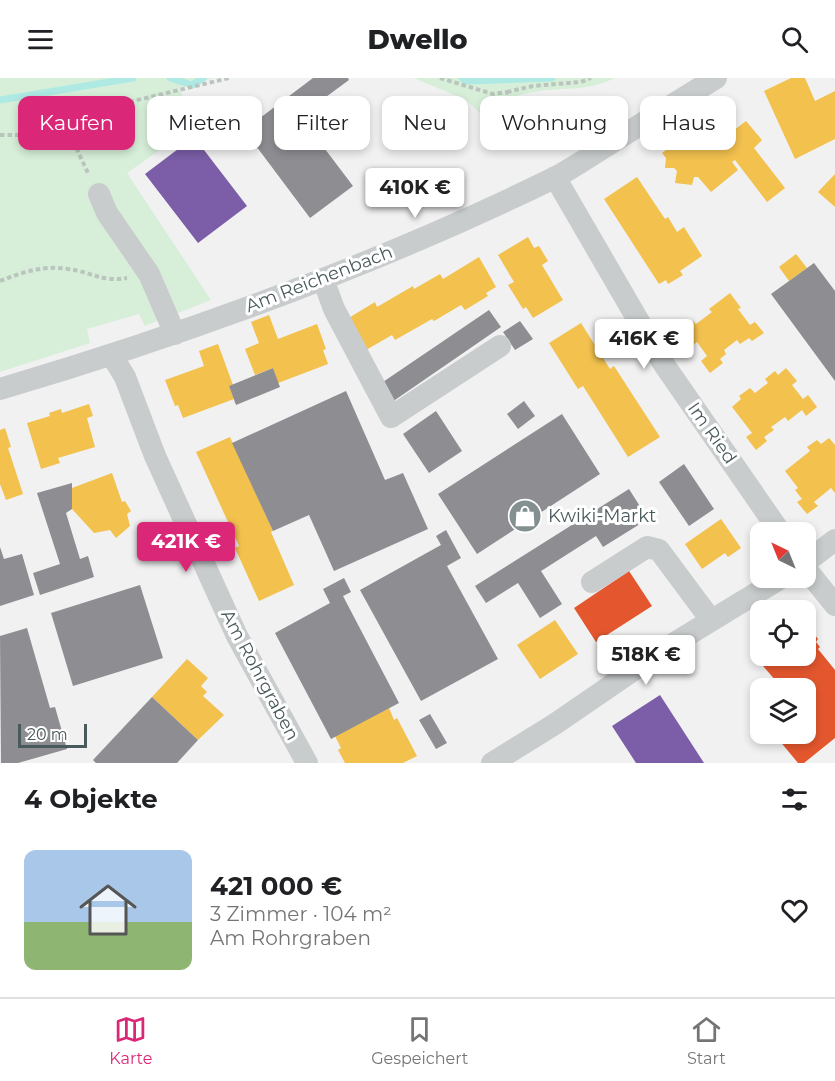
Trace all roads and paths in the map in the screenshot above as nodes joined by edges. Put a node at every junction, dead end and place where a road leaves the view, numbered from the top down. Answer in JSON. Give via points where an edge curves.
{"nodes":[{"id":1,"x":229,"y":78,"type":"edge"},
{"id":2,"x":440,"y":78,"type":"edge"},
{"id":3,"x":591,"y":78,"type":"edge"},
{"id":4,"x":716,"y":78,"type":"edge"},
{"id":5,"x":507,"y":92,"type":"junction"},
{"id":6,"x":509,"y":96,"type":"edge"},
{"id":7,"x":135,"y":101,"type":"edge"},
{"id":8,"x":0,"y":135,"type":"edge"},
{"id":9,"x":18,"y":135,"type":"edge"},
{"id":10,"x":77,"y":150,"type":"edge"},
{"id":11,"x":555,"y":177,"type":"junction"},
{"id":12,"x":99,"y":194,"type":"joint"},
{"id":13,"x":149,"y":274,"type":"junction"},
{"id":14,"x":323,"y":279,"type":"junction"},
{"id":15,"x":0,"y":281,"type":"edge"},
{"id":16,"x":175,"y":334,"type":"junction"},
{"id":17,"x":500,"y":346,"type":"dead end"},
{"id":18,"x":112,"y":356,"type":"junction"},
{"id":19,"x":0,"y":389,"type":"edge"},
{"id":20,"x":773,"y":522,"type":"edge"},
{"id":21,"x":835,"y":540,"type":"edge"},
{"id":22,"x":816,"y":554,"type":"edge"},
{"id":23,"x":816,"y":581,"type":"edge"},
{"id":24,"x":592,"y":582,"type":"dead end"},
{"id":25,"x":764,"y":588,"type":"edge"},
{"id":26,"x":835,"y":605,"type":"edge"},
{"id":27,"x":711,"y":620,"type":"junction"},
{"id":28,"x":308,"y":763,"type":"edge"},
{"id":29,"x":492,"y":763,"type":"edge"}],
"edges":[{"from":1,"to":7,"type":"path"},
{"from":2,"to":5,"type":"path","via":[[494,94]]},
{"from":3,"to":5,"type":"path"},
{"from":4,"to":11,"type":"street","name":"Am Reichenbach"},
{"from":5,"to":6,"type":"path"},
{"from":8,"to":9,"type":"path"},
{"from":10,"to":12,"type":"path"},
{"from":11,"to":14,"type":"street","name":"Am Reichenbach"},
{"from":11,"to":20,"type":"street","name":"Im Ried","via":[[663,363]]},
{"from":12,"to":13,"type":"street","via":[[107,213]]},
{"from":13,"to":15,"type":"path","via":[[102,279],[70,269],[42,267]]},
{"from":13,"to":16,"type":"street"},
{"from":14,"to":16,"type":"street","name":"Am Reichenbach"},
{"from":14,"to":17,"type":"street","via":[[334,309],[391,417]]},
{"from":16,"to":18,"type":"street","name":"Am Reichenbach"},
{"from":18,"to":19,"type":"street","name":"Am Reichenbach"},
{"from":18,"to":28,"type":"street","name":"Am Rohrgraben","via":[[125,377],[155,456],[237,636]]},
{"from":21,"to":22,"type":"street"},
{"from":23,"to":26,"type":"street"},
{"from":24,"to":27,"type":"street","via":[[647,547],[659,550]]},
{"from":25,"to":27,"type":"street"},
{"from":27,"to":29,"type":"street"}]}
